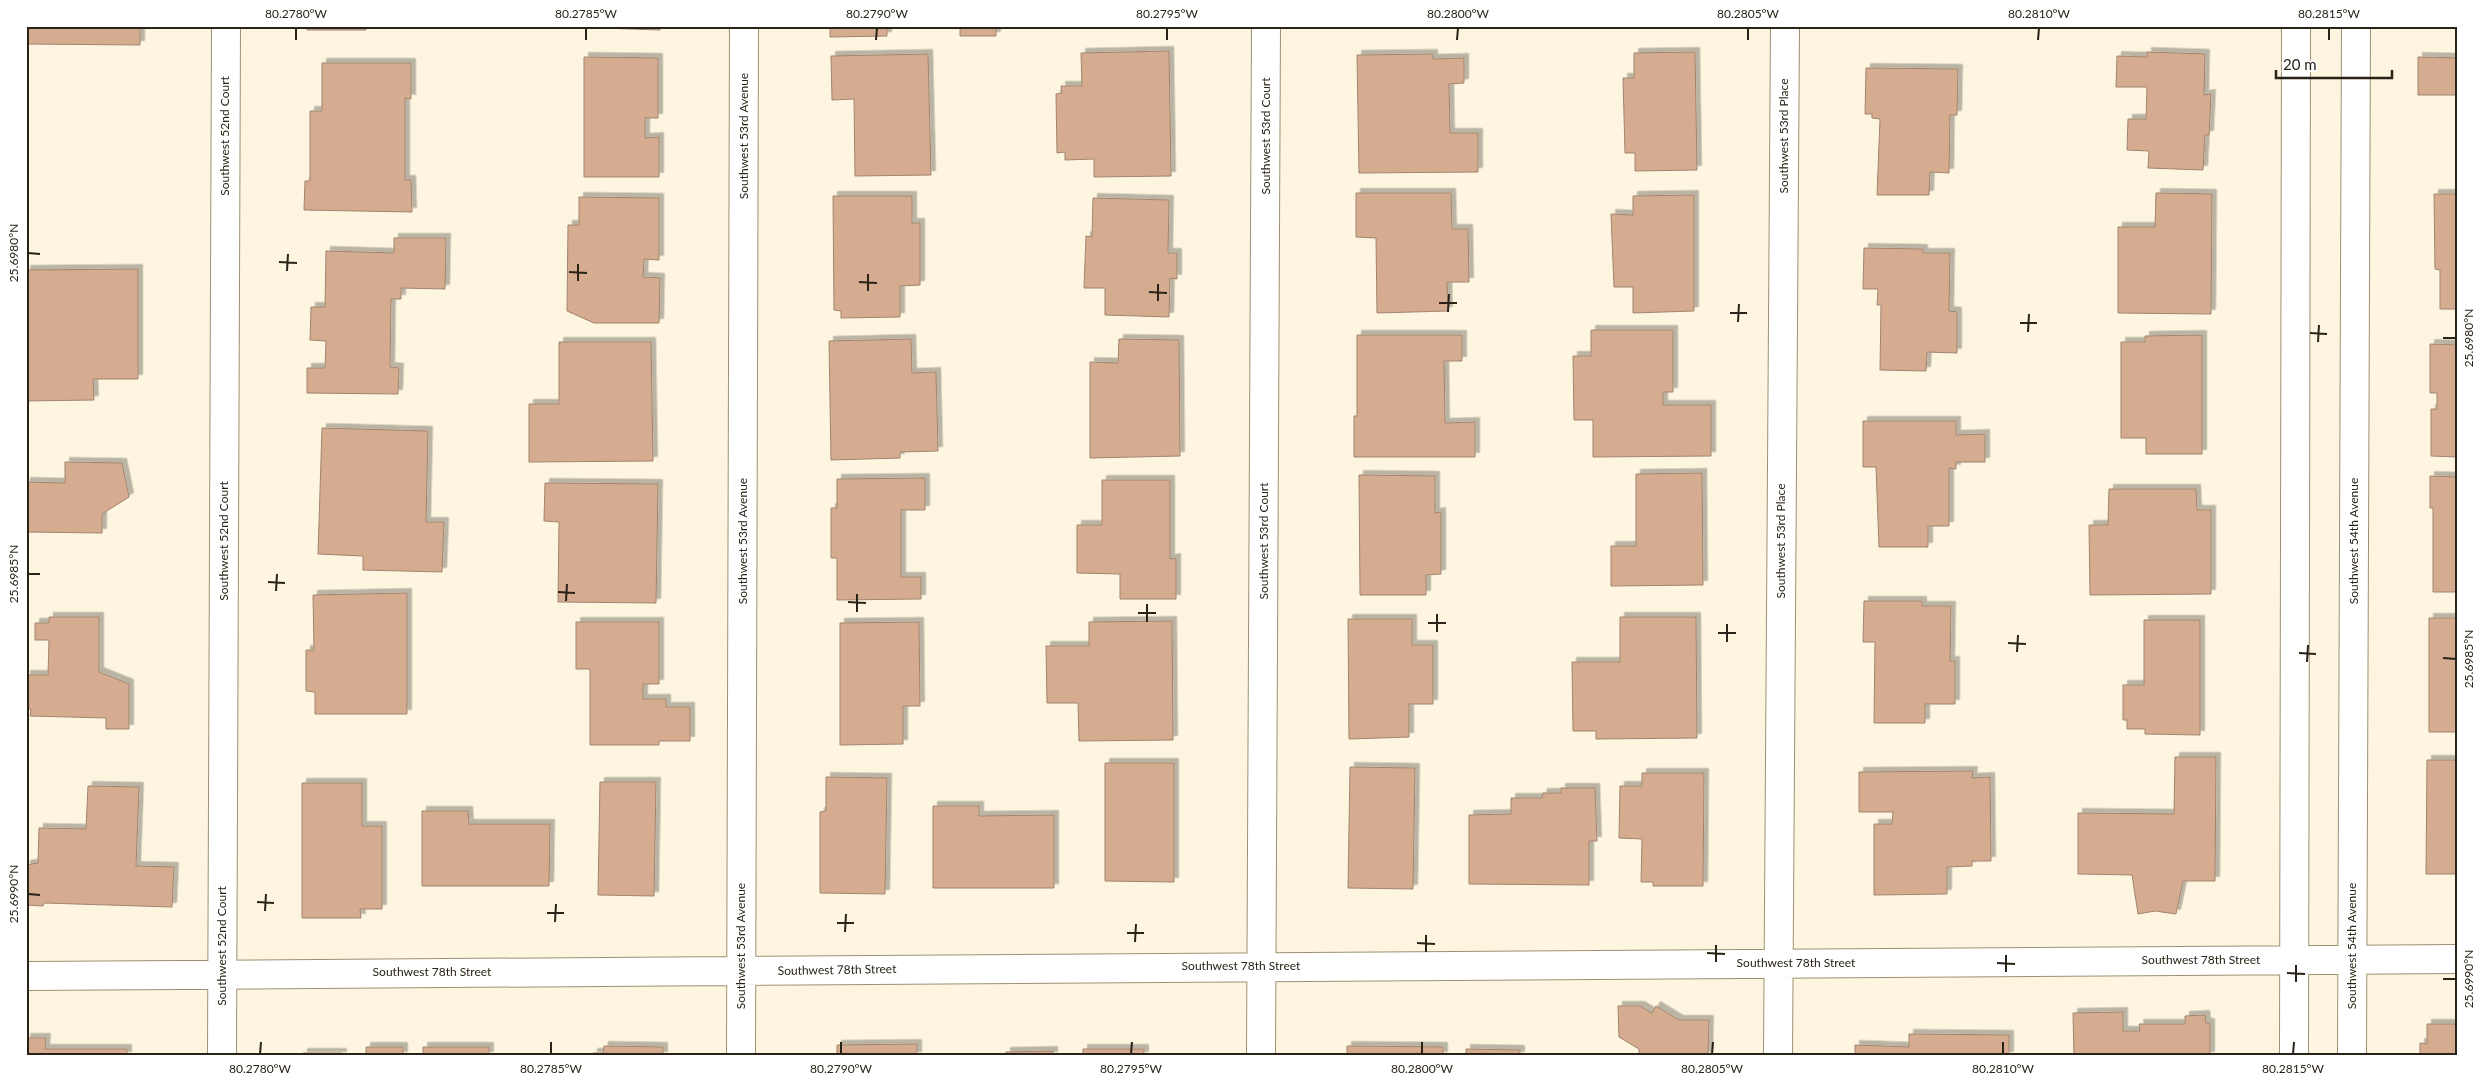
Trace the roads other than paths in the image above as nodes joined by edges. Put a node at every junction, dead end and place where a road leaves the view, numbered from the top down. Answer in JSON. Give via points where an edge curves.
{"nodes":[{"id":1,"x":226,"y":26,"type":"edge"},
{"id":2,"x":744,"y":26,"type":"edge"},
{"id":3,"x":1266,"y":26,"type":"edge"},
{"id":4,"x":1785,"y":26,"type":"edge"},
{"id":5,"x":2296,"y":26,"type":"edge"},
{"id":6,"x":2356,"y":26,"type":"edge"},
{"id":7,"x":2352,"y":959,"type":"junction"},
{"id":8,"x":2457,"y":959,"type":"edge"},
{"id":9,"x":2294,"y":960,"type":"junction"},
{"id":10,"x":1778,"y":963,"type":"junction"},
{"id":11,"x":1261,"y":966,"type":"junction"},
{"id":12,"x":741,"y":971,"type":"junction"},
{"id":13,"x":222,"y":973,"type":"junction"},
{"id":14,"x":26,"y":976,"type":"edge"},
{"id":15,"x":222,"y":1056,"type":"edge"},
{"id":16,"x":741,"y":1056,"type":"edge"},
{"id":17,"x":1261,"y":1056,"type":"edge"},
{"id":18,"x":1778,"y":1056,"type":"edge"},
{"id":19,"x":2294,"y":1056,"type":"edge"},
{"id":20,"x":2352,"y":1056,"type":"edge"}],
"edges":[{"from":1,"to":13,"type":"street","name":"Southwest 52nd Court"},
{"from":2,"to":12,"type":"street","name":"Southwest 53rd Avenue"},
{"from":3,"to":11,"type":"street","name":"Southwest 53rd Court"},
{"from":4,"to":10,"type":"street","name":"Southwest 53rd Place"},
{"from":5,"to":9,"type":"street"},
{"from":6,"to":7,"type":"street","name":"Southwest 54th Avenue"},
{"from":7,"to":8,"type":"street","name":"Southwest 78th Street"},
{"from":7,"to":9,"type":"street","name":"Southwest 78th Street"},
{"from":7,"to":20,"type":"street","name":"Southwest 54th Avenue"},
{"from":9,"to":10,"type":"street","name":"Southwest 78th Street"},
{"from":9,"to":19,"type":"street"},
{"from":10,"to":11,"type":"street","name":"Southwest 78th Street"},
{"from":10,"to":18,"type":"street","name":"Southwest 53rd Place"},
{"from":11,"to":12,"type":"street","name":"Southwest 78th Street"},
{"from":11,"to":17,"type":"street","name":"Southwest 53rd Court"},
{"from":12,"to":13,"type":"street","name":"Southwest 78th Street"},
{"from":12,"to":16,"type":"street","name":"Southwest 53rd Avenue"},
{"from":13,"to":14,"type":"street","name":"Southwest 78th Street"},
{"from":13,"to":15,"type":"street","name":"Southwest 52nd Court"}]}
